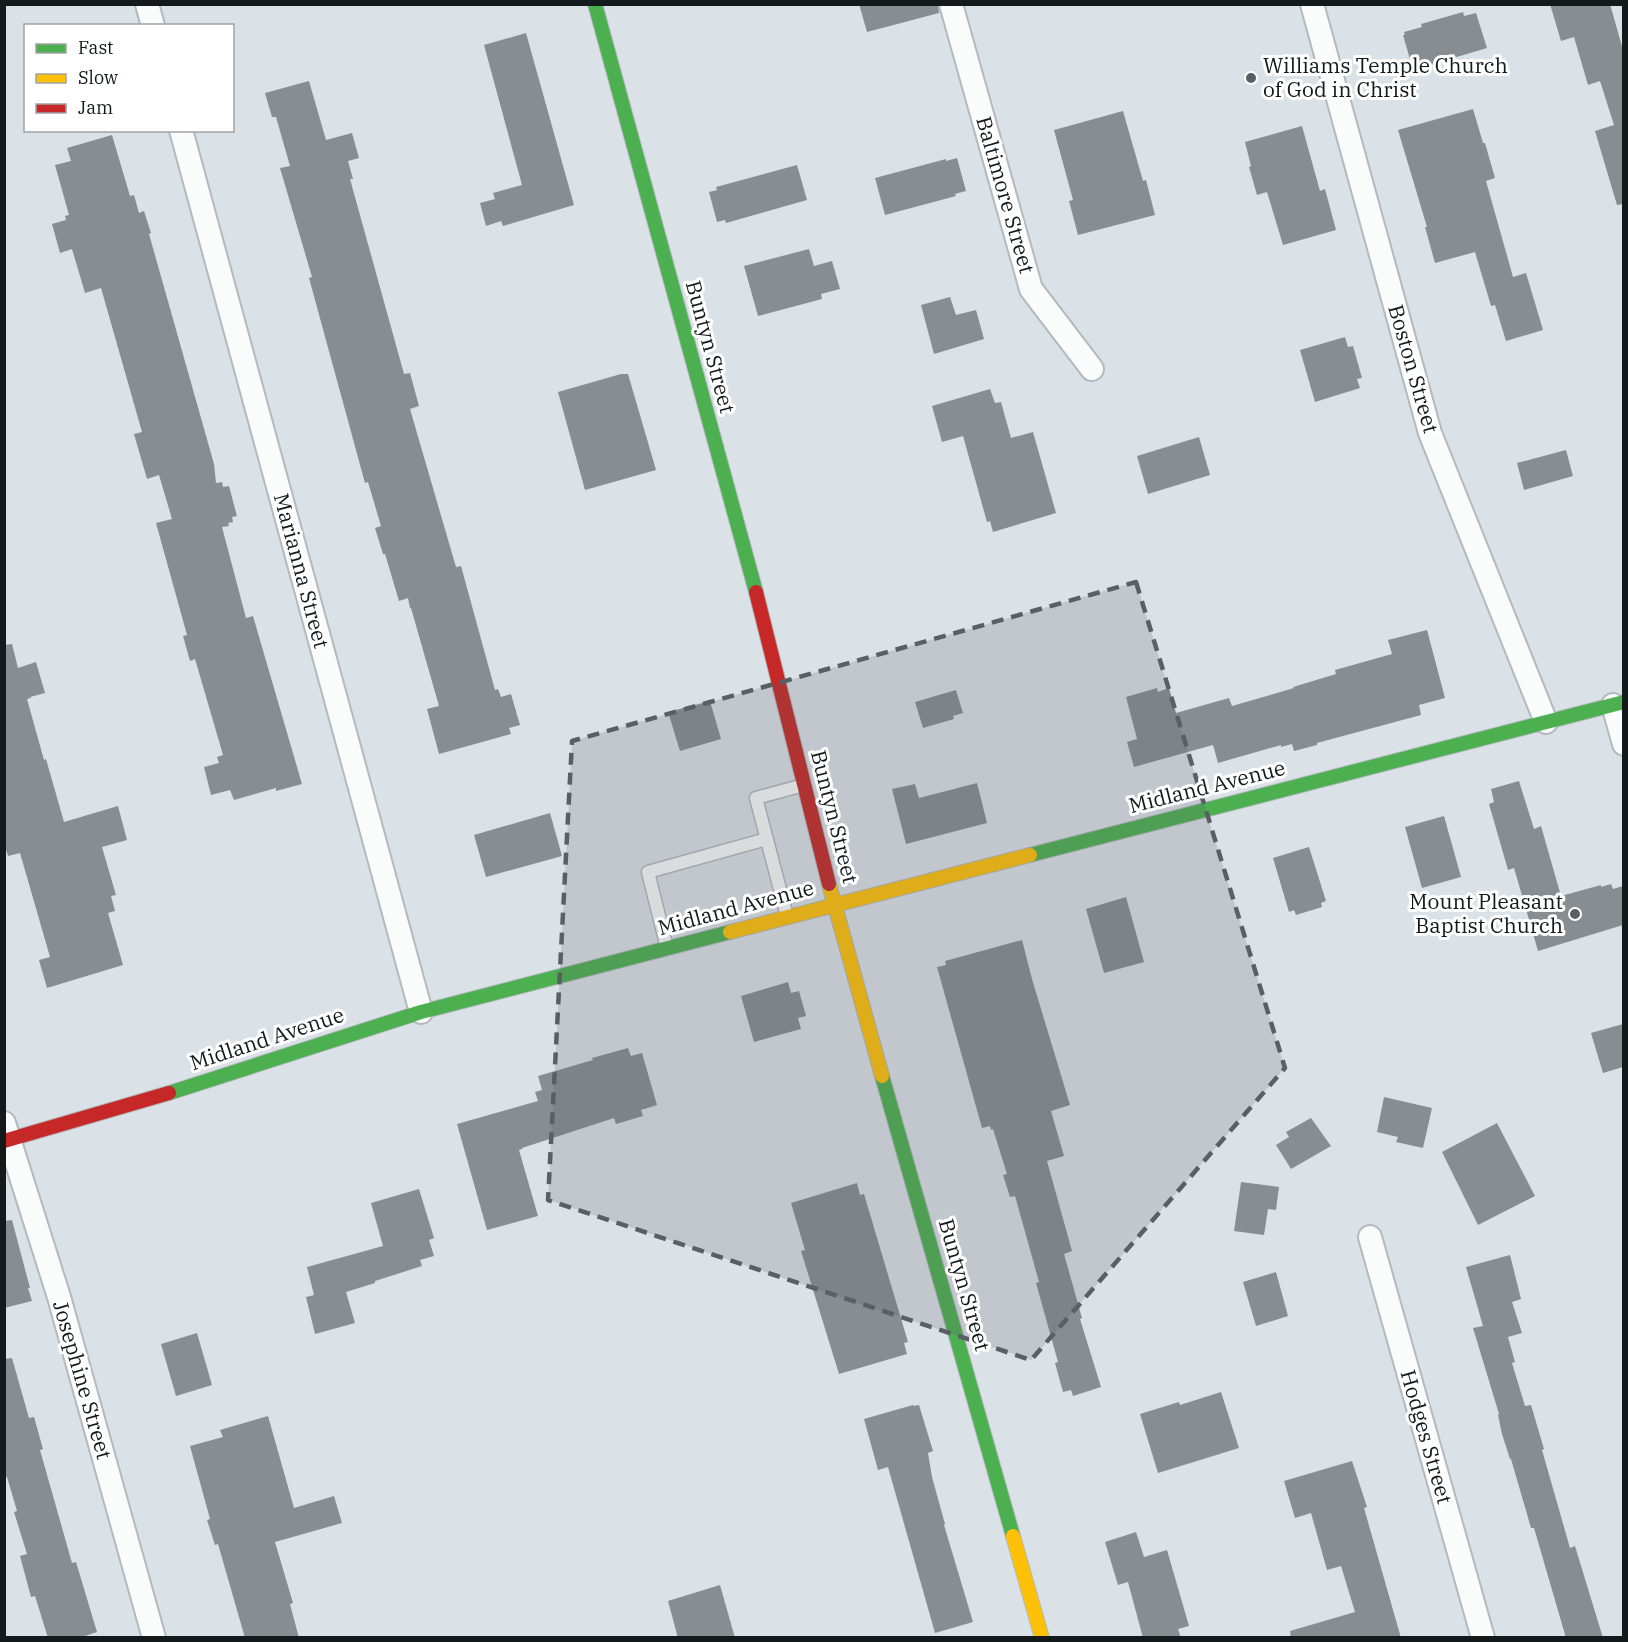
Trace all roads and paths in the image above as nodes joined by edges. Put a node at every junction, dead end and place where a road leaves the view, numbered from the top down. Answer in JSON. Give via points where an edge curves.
{"nodes":[{"id":1,"x":147,"y":4,"type":"edge"},
{"id":2,"x":595,"y":4,"type":"edge"},
{"id":3,"x":951,"y":4,"type":"edge"},
{"id":4,"x":1312,"y":4,"type":"edge"},
{"id":5,"x":152,"y":24,"type":"edge"},
{"id":6,"x":182,"y":132,"type":"edge"},
{"id":7,"x":1092,"y":369,"type":"dead end"},
{"id":8,"x":1618,"y":704,"type":"edge"},
{"id":9,"x":1546,"y":722,"type":"junction"},
{"id":10,"x":1623,"y":744,"type":"edge"},
{"id":11,"x":804,"y":785,"type":"junction"},
{"id":12,"x":767,"y":839,"type":"junction"},
{"id":13,"x":834,"y":905,"type":"junction"},
{"id":14,"x":788,"y":917,"type":"junction"},
{"id":15,"x":667,"y":948,"type":"junction"},
{"id":16,"x":422,"y":1012,"type":"junction"},
{"id":17,"x":6,"y":1135,"type":"edge"},
{"id":18,"x":1370,"y":1236,"type":"dead end"},
{"id":19,"x":154,"y":1638,"type":"edge"},
{"id":20,"x":1042,"y":1638,"type":"edge"},
{"id":21,"x":1483,"y":1638,"type":"edge"}],
"edges":[{"from":1,"to":5,"type":"street"},
{"from":2,"to":11,"type":"street","name":"Buntyn Street","via":[[765,626]]},
{"from":3,"to":7,"type":"street","name":"Baltimore Street","via":[[1031,289]]},
{"from":4,"to":9,"type":"street","name":"Boston Street","via":[[1430,433]]},
{"from":6,"to":16,"type":"street","name":"Marianna Street"},
{"from":8,"to":9,"type":"street","name":"Midland Avenue"},
{"from":8,"to":10,"type":"street"},
{"from":9,"to":13,"type":"street","name":"Midland Avenue"},
{"from":11,"to":12,"type":"lane","via":[[756,798]]},
{"from":11,"to":13,"type":"street","name":"Buntyn Street"},
{"from":12,"to":14,"type":"lane"},
{"from":12,"to":15,"type":"lane","via":[[648,872]]},
{"from":13,"to":14,"type":"street","name":"Midland Avenue"},
{"from":13,"to":20,"type":"street","name":"Buntyn Street"},
{"from":14,"to":15,"type":"street","name":"Midland Avenue"},
{"from":15,"to":16,"type":"street","name":"Midland Avenue"},
{"from":16,"to":17,"type":"street","name":"Midland Avenue","via":[[165,1094]]},
{"from":17,"to":19,"type":"street","name":"Josephine Street","via":[[59,1297]]},
{"from":18,"to":21,"type":"street","name":"Hodges Street"}]}
